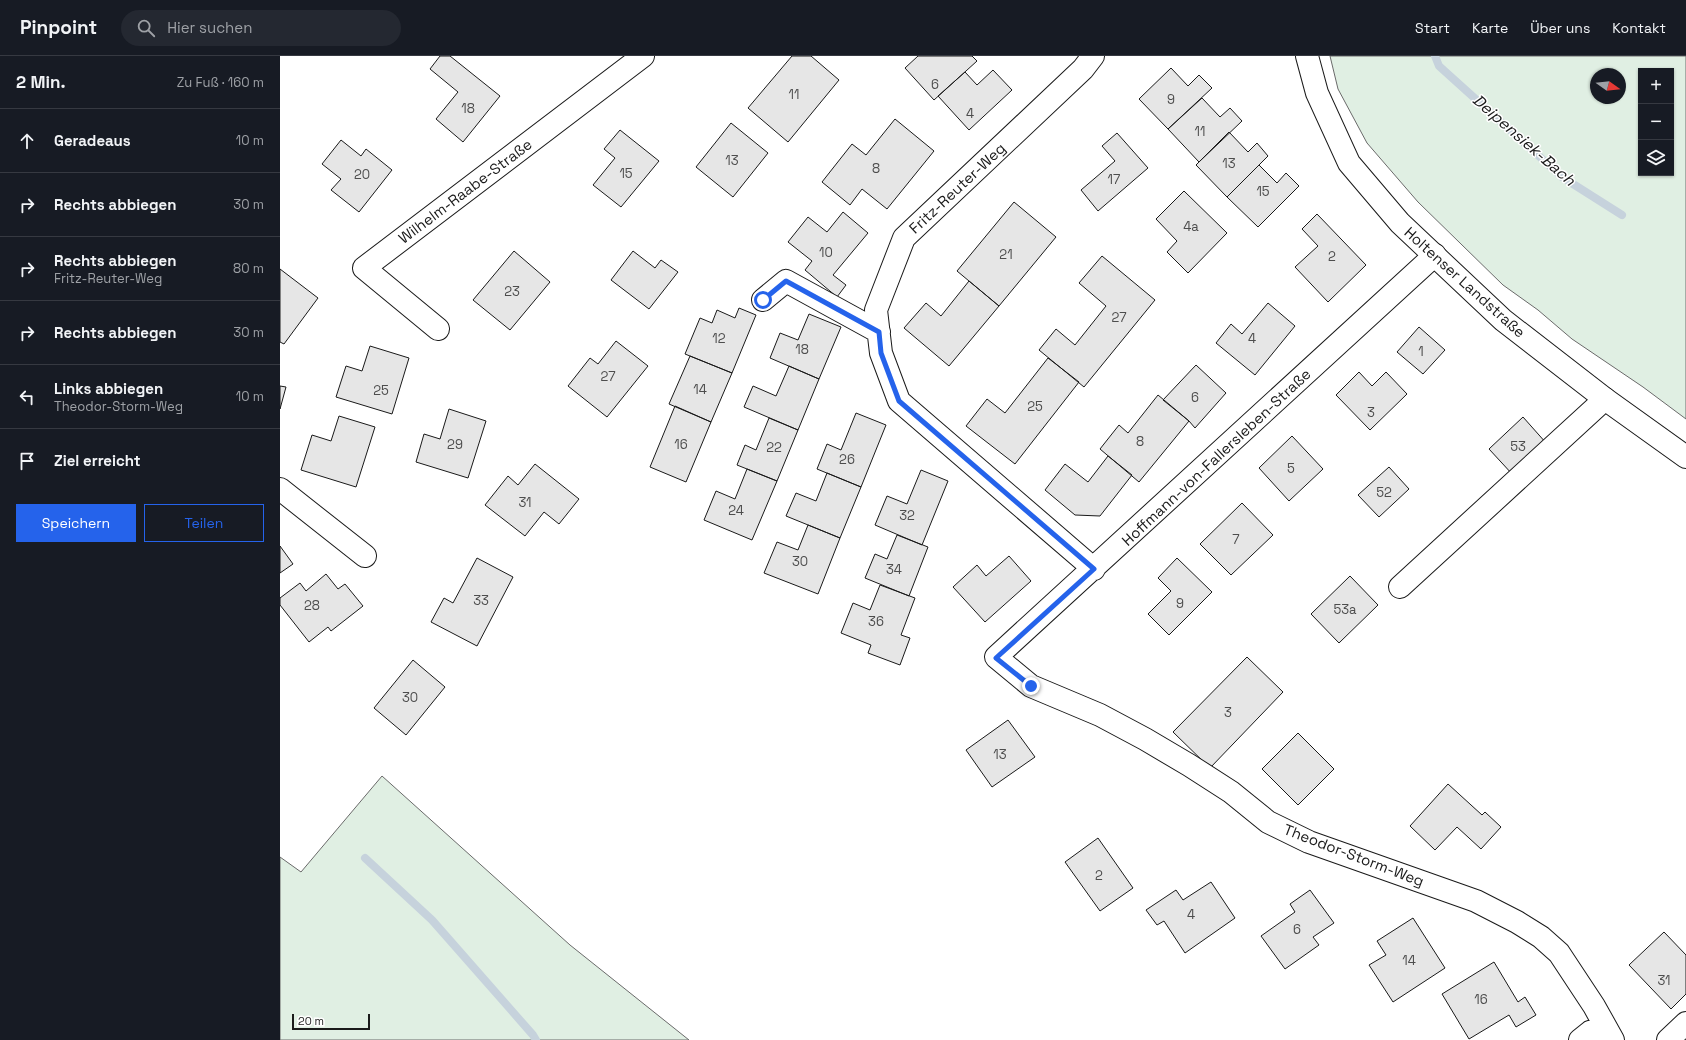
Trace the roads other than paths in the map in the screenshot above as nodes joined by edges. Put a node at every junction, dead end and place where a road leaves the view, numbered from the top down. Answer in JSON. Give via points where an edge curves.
{"nodes":[{"id":1,"x":643,"y":56,"type":"edge"},
{"id":2,"x":1093,"y":56,"type":"edge"},
{"id":3,"x":1307,"y":56,"type":"edge"},
{"id":4,"x":1436,"y":256,"type":"junction"},
{"id":5,"x":763,"y":300,"type":"dead end"},
{"id":6,"x":438,"y":329,"type":"dead end"},
{"id":7,"x":879,"y":332,"type":"junction"},
{"id":8,"x":1605,"y":399,"type":"junction"},
{"id":9,"x":1686,"y":456,"type":"edge"},
{"id":10,"x":280,"y":489,"type":"edge"},
{"id":11,"x":366,"y":556,"type":"dead end"},
{"id":12,"x":1094,"y":569,"type":"junction"},
{"id":13,"x":1400,"y":587,"type":"dead end"},
{"id":14,"x":996,"y":658,"type":"joint"},
{"id":15,"x":1686,"y":1023,"type":"edge"},
{"id":16,"x":1609,"y":1033,"type":"edge"},
{"id":17,"x":1580,"y":1040,"type":"edge"},
{"id":18,"x":1668,"y":1040,"type":"edge"}],
"edges":[{"from":1,"to":6,"type":"street","name":"Wilhelm-Raabe-Straße","via":[[364,268]]},
{"from":2,"to":7,"type":"street","name":"Fritz-Reuter-Weg","via":[[904,238],[876,310]]},
{"from":3,"to":4,"type":"street","name":"Holtenser Landstraße","via":[[1317,93],[1349,163],[1400,223]]},
{"from":4,"to":8,"type":"street","name":"Holtenser Landstraße","via":[[1503,320]]},
{"from":4,"to":12,"type":"street","name":"Hoffmann-von-Fallersleben-Straße"},
{"from":5,"to":7,"type":"street","via":[[786,281]]},
{"from":7,"to":12,"type":"street","name":"Fritz-Reuter-Weg","via":[[881,353],[899,401]]},
{"from":8,"to":9,"type":"street","name":"Holtenser Landstraße"},
{"from":8,"to":13,"type":"street"},
{"from":10,"to":11,"type":"street"},
{"from":12,"to":14,"type":"street","name":"Hoffmann-von-Fallersleben-Straße"},
{"from":14,"to":16,"type":"street","name":"Theodor-Storm-Weg","via":[[1031,686],[1100,715],[1189,765],[1231,792],[1268,822],[1309,842],[1476,901],[1517,922],[1541,937],[1559,953]]},
{"from":15,"to":18,"type":"street"},
{"from":16,"to":17,"type":"street","name":"Theodor-Storm-Weg","via":[[1590,1032]]}]}
